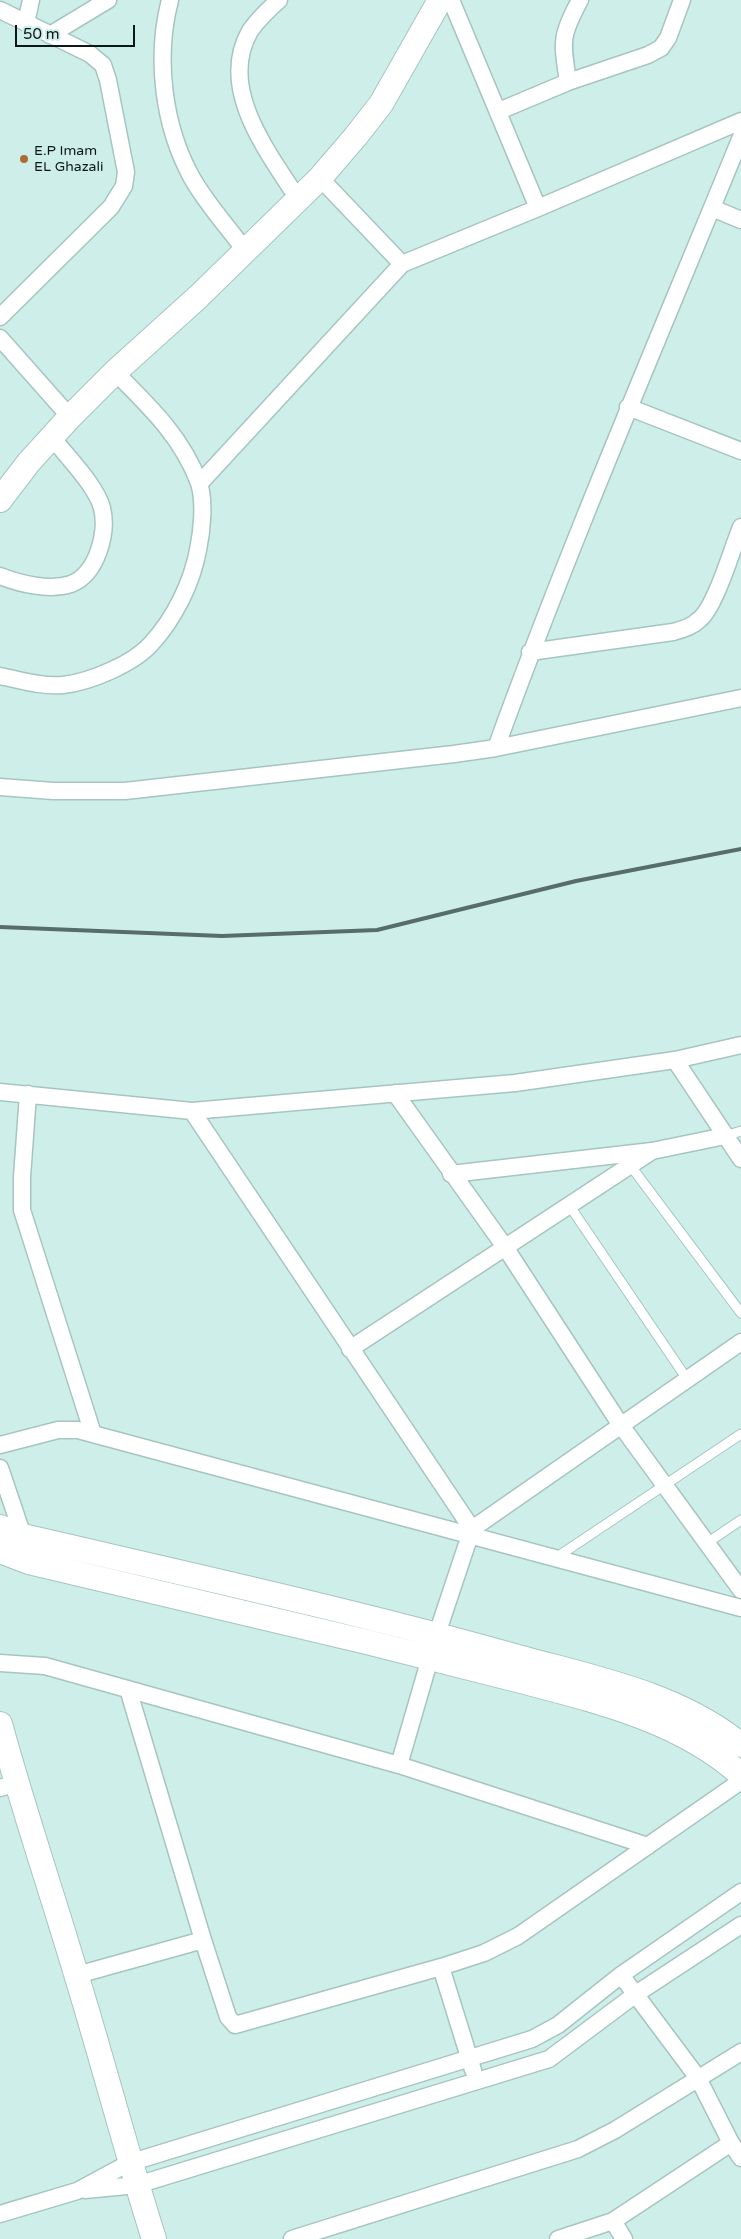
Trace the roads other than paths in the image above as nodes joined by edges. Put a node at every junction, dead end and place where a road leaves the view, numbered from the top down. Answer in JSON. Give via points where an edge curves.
{"nodes":[{"id":1,"x":31,"y":0,"type":"edge"},
{"id":2,"x":108,"y":0,"type":"edge"},
{"id":3,"x":170,"y":0,"type":"edge"},
{"id":4,"x":279,"y":0,"type":"edge"},
{"id":5,"x":440,"y":0,"type":"edge"},
{"id":6,"x":451,"y":0,"type":"edge"},
{"id":7,"x":580,"y":0,"type":"edge"},
{"id":8,"x":682,"y":0,"type":"edge"},
{"id":9,"x":0,"y":10,"type":"edge"},
{"id":10,"x":26,"y":22,"type":"junction"},
{"id":11,"x":50,"y":35,"type":"junction"},
{"id":12,"x":568,"y":82,"type":"junction"},
{"id":13,"x":499,"y":111,"type":"junction"},
{"id":14,"x":741,"y":121,"type":"edge"},
{"id":15,"x":741,"y":137,"type":"edge"},
{"id":16,"x":320,"y":178,"type":"junction"},
{"id":17,"x":298,"y":199,"type":"junction"},
{"id":18,"x":538,"y":208,"type":"junction"},
{"id":19,"x":712,"y":208,"type":"junction"},
{"id":20,"x":741,"y":220,"type":"edge"},
{"id":21,"x":244,"y":250,"type":"junction"},
{"id":22,"x":402,"y":264,"type":"junction"},
{"id":23,"x":0,"y":317,"type":"edge"},
{"id":24,"x":0,"y":338,"type":"edge"},
{"id":25,"x":115,"y":372,"type":"junction"},
{"id":26,"x":628,"y":407,"type":"junction"},
{"id":27,"x":70,"y":417,"type":"junction"},
{"id":28,"x":52,"y":437,"type":"junction"},
{"id":29,"x":741,"y":451,"type":"edge"},
{"id":30,"x":199,"y":484,"type":"junction"},
{"id":31,"x":0,"y":500,"type":"edge"},
{"id":32,"x":741,"y":527,"type":"edge"},
{"id":33,"x":0,"y":576,"type":"edge"},
{"id":34,"x":530,"y":652,"type":"junction"},
{"id":35,"x":0,"y":676,"type":"edge"},
{"id":36,"x":741,"y":698,"type":"edge"},
{"id":37,"x":496,"y":748,"type":"junction"},
{"id":38,"x":0,"y":787,"type":"edge"},
{"id":39,"x":741,"y":1044,"type":"edge"},
{"id":40,"x":675,"y":1060,"type":"junction"},
{"id":41,"x":0,"y":1092,"type":"edge"},
{"id":42,"x":395,"y":1093,"type":"junction"},
{"id":43,"x":28,"y":1094,"type":"junction"},
{"id":44,"x":192,"y":1111,"type":"junction"},
{"id":45,"x":741,"y":1131,"type":"edge"},
{"id":46,"x":725,"y":1136,"type":"junction"},
{"id":47,"x":652,"y":1151,"type":"junction"},
{"id":48,"x":741,"y":1159,"type":"edge"},
{"id":49,"x":630,"y":1165,"type":"junction"},
{"id":50,"x":451,"y":1174,"type":"junction"},
{"id":51,"x":569,"y":1205,"type":"junction"},
{"id":52,"x":505,"y":1247,"type":"junction"},
{"id":53,"x":741,"y":1313,"type":"edge"},
{"id":54,"x":741,"y":1342,"type":"edge"},
{"id":55,"x":350,"y":1349,"type":"junction"},
{"id":56,"x":687,"y":1379,"type":"junction"},
{"id":57,"x":620,"y":1424,"type":"junction"},
{"id":58,"x":93,"y":1434,"type":"junction"},
{"id":59,"x":741,"y":1434,"type":"edge"},
{"id":60,"x":0,"y":1445,"type":"edge"},
{"id":61,"x":0,"y":1468,"type":"edge"},
{"id":62,"x":664,"y":1484,"type":"junction"},
{"id":63,"x":741,"y":1520,"type":"edge"},
{"id":64,"x":0,"y":1527,"type":"edge"},
{"id":65,"x":470,"y":1533,"type":"junction"},
{"id":66,"x":23,"y":1536,"type":"junction"},
{"id":67,"x":707,"y":1543,"type":"junction"},
{"id":68,"x":0,"y":1551,"type":"edge"},
{"id":69,"x":554,"y":1559,"type":"junction"},
{"id":70,"x":30,"y":1562,"type":"junction"},
{"id":71,"x":741,"y":1590,"type":"edge"},
{"id":72,"x":741,"y":1608,"type":"edge"},
{"id":73,"x":437,"y":1634,"type":"junction"},
{"id":74,"x":430,"y":1657,"type":"junction"},
{"id":75,"x":0,"y":1664,"type":"edge"},
{"id":76,"x":128,"y":1689,"type":"junction"},
{"id":77,"x":0,"y":1724,"type":"edge"},
{"id":78,"x":741,"y":1745,"type":"edge"},
{"id":79,"x":399,"y":1765,"type":"junction"},
{"id":80,"x":741,"y":1775,"type":"edge"},
{"id":81,"x":741,"y":1781,"type":"edge"},
{"id":82,"x":8,"y":1786,"type":"edge"},
{"id":83,"x":648,"y":1846,"type":"junction"},
{"id":84,"x":741,"y":1892,"type":"edge"},
{"id":85,"x":741,"y":1925,"type":"edge"},
{"id":86,"x":203,"y":1940,"type":"junction"},
{"id":87,"x":440,"y":1967,"type":"junction"},
{"id":88,"x":76,"y":1974,"type":"junction"},
{"id":89,"x":621,"y":1975,"type":"junction"},
{"id":90,"x":636,"y":1994,"type":"junction"},
{"id":91,"x":741,"y":2052,"type":"edge"},
{"id":92,"x":470,"y":2060,"type":"junction"},
{"id":93,"x":698,"y":2078,"type":"junction"},
{"id":94,"x":477,"y":2081,"type":"junction"},
{"id":95,"x":731,"y":2143,"type":"junction"},
{"id":96,"x":741,"y":2158,"type":"edge"},
{"id":97,"x":133,"y":2174,"type":"junction"},
{"id":98,"x":77,"y":2191,"type":"junction"},
{"id":99,"x":0,"y":2214,"type":"edge"},
{"id":100,"x":613,"y":2221,"type":"junction"},
{"id":101,"x":154,"y":2239,"type":"edge"},
{"id":102,"x":292,"y":2239,"type":"edge"},
{"id":103,"x":558,"y":2239,"type":"edge"},
{"id":104,"x":624,"y":2239,"type":"edge"}],
"edges":[{"from":1,"to":10,"type":"street"},
{"from":2,"to":11,"type":"street"},
{"from":3,"to":21,"type":"street","via":[[163,61],[167,109],[192,178]]},
{"from":4,"to":17,"type":"street","via":[[264,13],[243,47],[241,86],[254,127]]},
{"from":5,"to":16,"type":"street","via":[[381,104]]},
{"from":6,"to":13,"type":"street"},
{"from":7,"to":12,"type":"street","via":[[564,32]]},
{"from":8,"to":12,"type":"street","via":[[668,38],[660,48]]},
{"from":9,"to":10,"type":"street"},
{"from":10,"to":11,"type":"street"},
{"from":11,"to":23,"type":"street","via":[[90,54],[102,65],[108,80],[126,172],[124,186],[111,207]]},
{"from":12,"to":13,"type":"street"},
{"from":13,"to":18,"type":"street"},
{"from":14,"to":18,"type":"street"},
{"from":15,"to":19,"type":"street"},
{"from":16,"to":17,"type":"street"},
{"from":16,"to":22,"type":"street"},
{"from":17,"to":21,"type":"street"},
{"from":18,"to":22,"type":"street"},
{"from":19,"to":20,"type":"street"},
{"from":19,"to":26,"type":"street"},
{"from":21,"to":25,"type":"street","via":[[198,297]]},
{"from":22,"to":30,"type":"street"},
{"from":24,"to":27,"type":"street"},
{"from":25,"to":27,"type":"street"},
{"from":25,"to":30,"type":"street","via":[[160,417],[184,451]]},
{"from":26,"to":29,"type":"street"},
{"from":26,"to":34,"type":"street"},
{"from":27,"to":28,"type":"street"},
{"from":28,"to":31,"type":"street"},
{"from":28,"to":33,"type":"street","via":[[102,507],[104,528],[100,552],[87,571],[72,584],[32,585]]},
{"from":30,"to":35,"type":"street","via":[[203,525],[195,568],[175,611],[151,645],[99,676],[63,685]]},
{"from":32,"to":34,"type":"street","via":[[710,606],[690,627]]},
{"from":34,"to":37,"type":"street"},
{"from":36,"to":37,"type":"street"},
{"from":37,"to":38,"type":"street","via":[[125,791]]},
{"from":39,"to":40,"type":"street"},
{"from":40,"to":42,"type":"street","via":[[515,1082]]},
{"from":40,"to":46,"type":"street"},
{"from":41,"to":43,"type":"street"},
{"from":42,"to":44,"type":"street"},
{"from":42,"to":50,"type":"street"},
{"from":43,"to":44,"type":"street"},
{"from":43,"to":58,"type":"street","via":[[22,1210]]},
{"from":44,"to":55,"type":"street"},
{"from":45,"to":46,"type":"lane"},
{"from":46,"to":47,"type":"street"},
{"from":46,"to":48,"type":"street"},
{"from":47,"to":49,"type":"street"},
{"from":47,"to":50,"type":"street"},
{"from":49,"to":51,"type":"street"},
{"from":49,"to":53,"type":"lane"},
{"from":50,"to":52,"type":"street"},
{"from":51,"to":52,"type":"street"},
{"from":51,"to":56,"type":"lane"},
{"from":52,"to":55,"type":"street"},
{"from":52,"to":57,"type":"street"},
{"from":54,"to":56,"type":"street"},
{"from":55,"to":65,"type":"street"},
{"from":56,"to":57,"type":"street"},
{"from":57,"to":62,"type":"street"},
{"from":57,"to":65,"type":"street"},
{"from":58,"to":60,"type":"street","via":[[67,1429]]},
{"from":58,"to":65,"type":"street"},
{"from":59,"to":62,"type":"lane"},
{"from":61,"to":66,"type":"street"},
{"from":62,"to":67,"type":"street"},
{"from":62,"to":69,"type":"lane"},
{"from":63,"to":67,"type":"lane"},
{"from":64,"to":66,"type":"street"},
{"from":65,"to":69,"type":"street"},
{"from":65,"to":73,"type":"street"},
{"from":66,"to":70,"type":"street"},
{"from":66,"to":73,"type":"street"},
{"from":67,"to":71,"type":"street"},
{"from":68,"to":70,"type":"street"},
{"from":69,"to":72,"type":"street"},
{"from":70,"to":74,"type":"street"},
{"from":73,"to":74,"type":"street"},
{"from":73,"to":78,"type":"street","via":[[628,1687],[696,1715]]},
{"from":74,"to":79,"type":"street"},
{"from":74,"to":80,"type":"street","via":[[596,1701],[657,1724],[698,1742]]},
{"from":75,"to":76,"type":"street","via":[[45,1666]]},
{"from":76,"to":79,"type":"street"},
{"from":76,"to":86,"type":"street"},
{"from":77,"to":82,"type":"street"},
{"from":79,"to":83,"type":"street"},
{"from":81,"to":83,"type":"street"},
{"from":82,"to":88,"type":"street"},
{"from":83,"to":87,"type":"street","via":[[518,1936]]},
{"from":84,"to":89,"type":"street"},
{"from":85,"to":90,"type":"street"},
{"from":86,"to":87,"type":"street","via":[[228,2017],[235,2025]]},
{"from":86,"to":88,"type":"street"},
{"from":87,"to":92,"type":"street"},
{"from":88,"to":97,"type":"street"},
{"from":89,"to":90,"type":"street"},
{"from":89,"to":92,"type":"street","via":[[558,2025],[532,2039]]},
{"from":90,"to":93,"type":"street"},
{"from":90,"to":94,"type":"street","via":[[549,2059]]},
{"from":91,"to":93,"type":"street"},
{"from":92,"to":94,"type":"street"},
{"from":92,"to":97,"type":"street"},
{"from":93,"to":95,"type":"street"},
{"from":93,"to":102,"type":"street","via":[[578,2149]]},
{"from":94,"to":97,"type":"street"},
{"from":95,"to":96,"type":"street"},
{"from":95,"to":100,"type":"street"},
{"from":97,"to":98,"type":"street"},
{"from":97,"to":98,"type":"street"},
{"from":97,"to":101,"type":"street"},
{"from":98,"to":99,"type":"street"},
{"from":100,"to":103,"type":"street"},
{"from":100,"to":104,"type":"street"}]}
